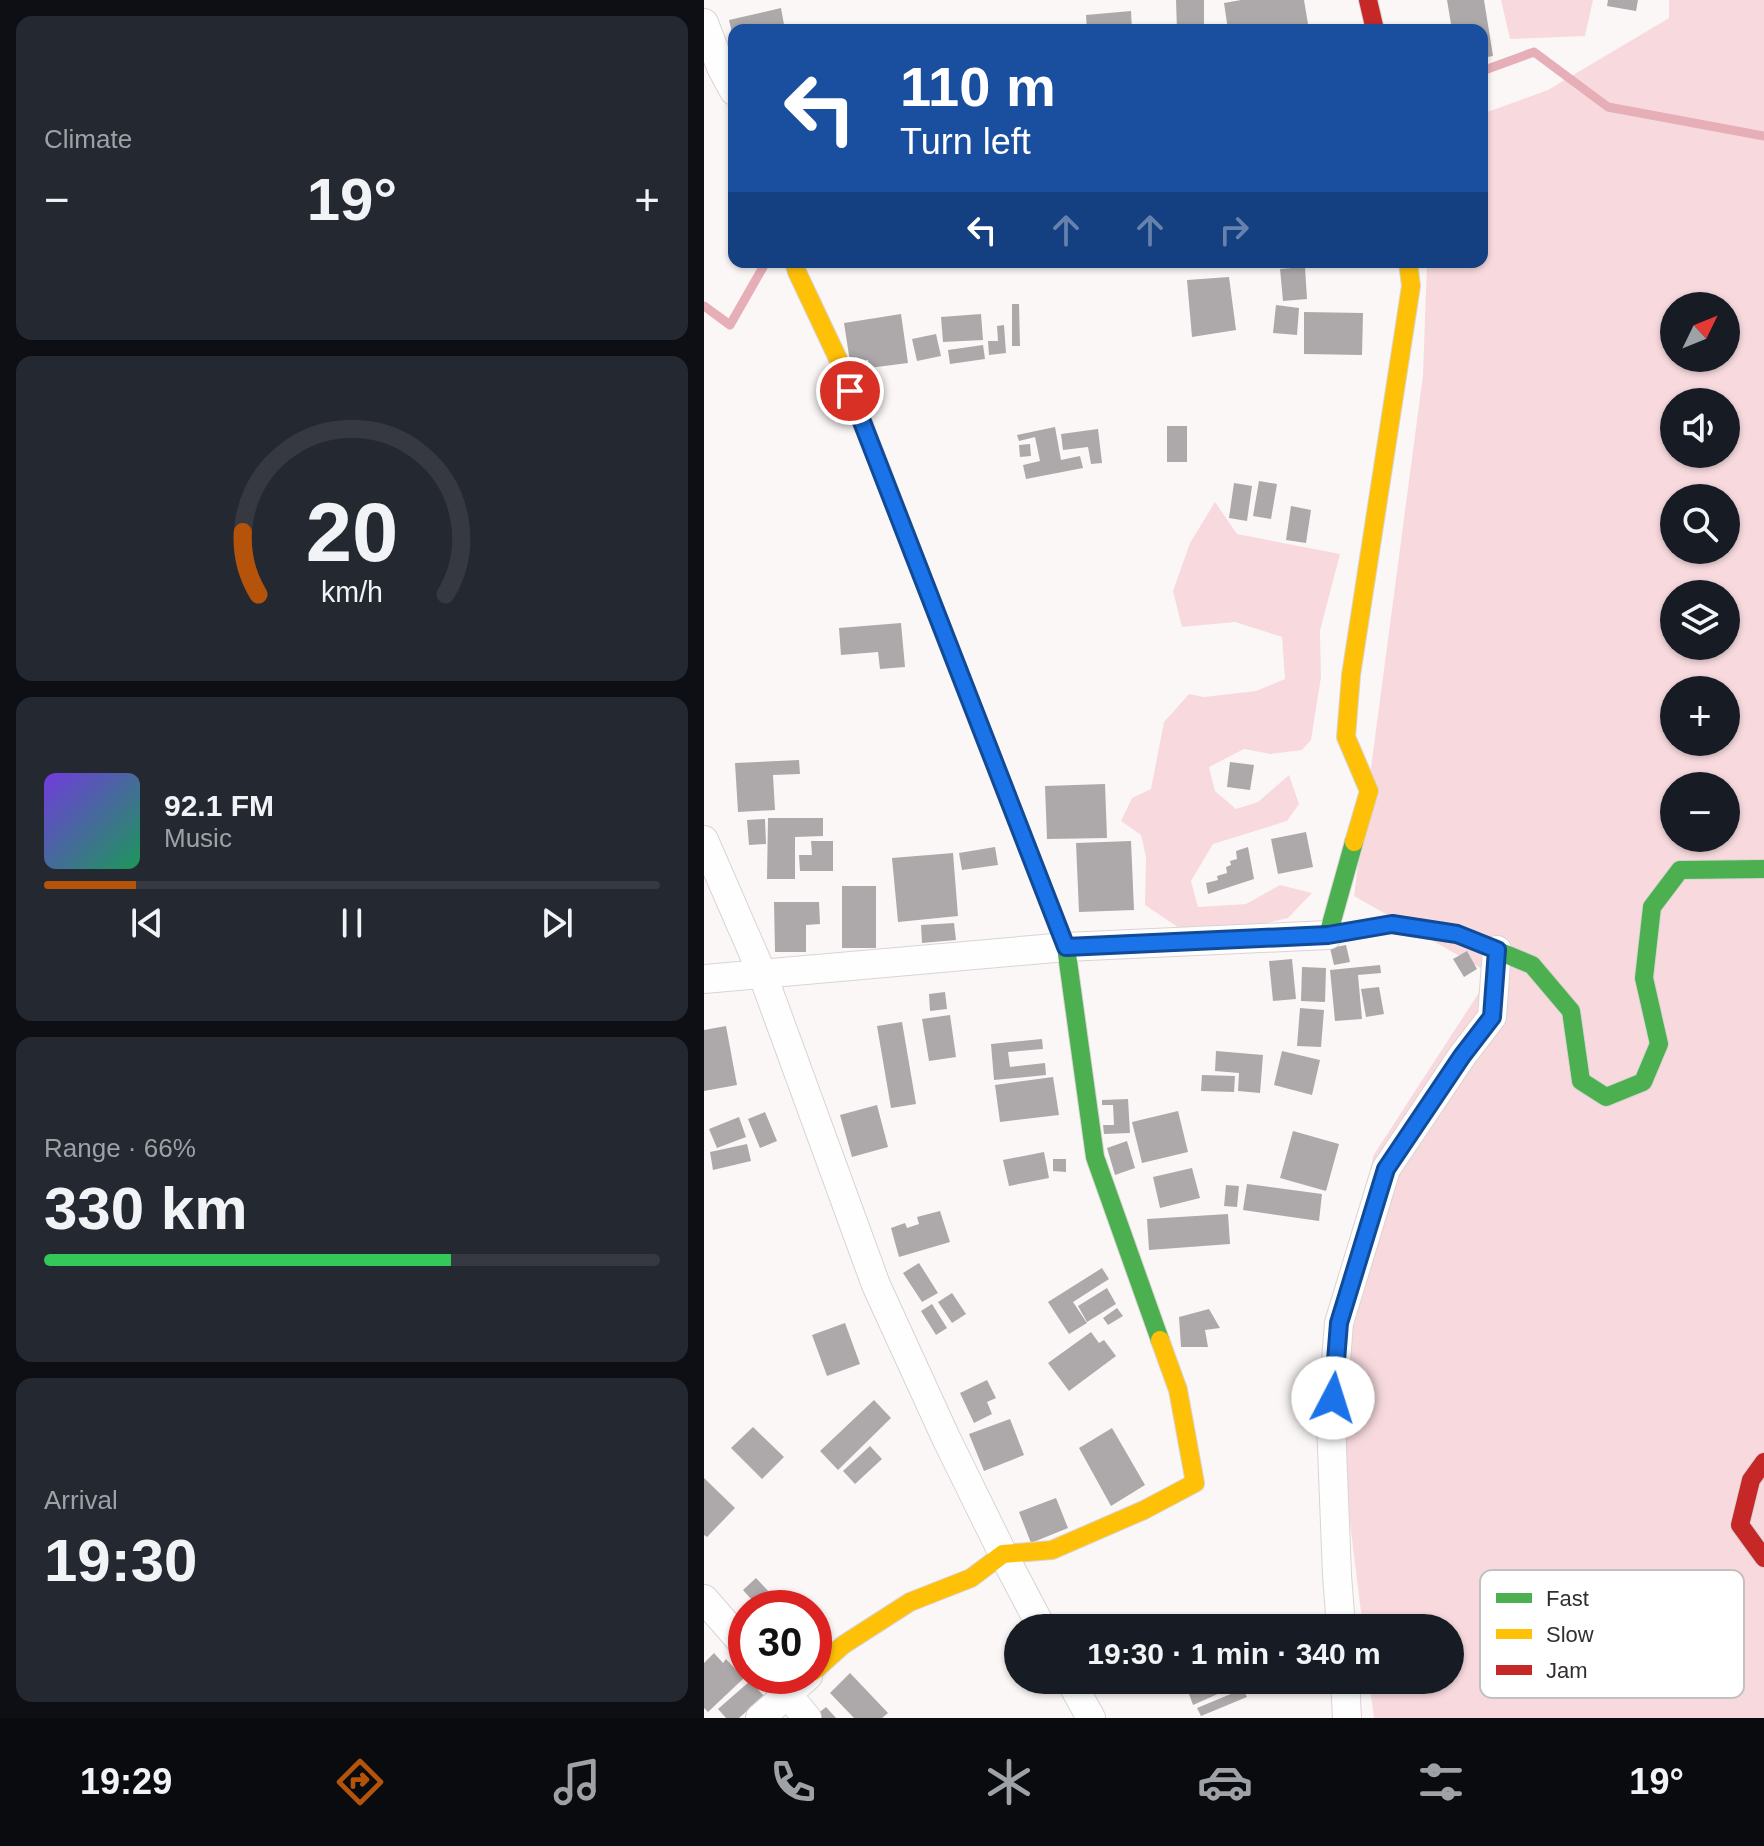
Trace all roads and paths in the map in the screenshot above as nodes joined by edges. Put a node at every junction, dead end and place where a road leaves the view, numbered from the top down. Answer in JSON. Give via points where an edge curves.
{"nodes":[{"id":1,"x":1368,"y":0,"type":"edge"},
{"id":2,"x":704,"y":23,"type":"edge"},
{"id":3,"x":1374,"y":24,"type":"edge"},
{"id":4,"x":728,"y":80,"type":"edge"},
{"id":5,"x":796,"y":268,"type":"edge"},
{"id":6,"x":1409,"y":268,"type":"edge"},
{"id":7,"x":704,"y":840,"type":"edge"},
{"id":8,"x":1764,"y":869,"type":"edge"},
{"id":9,"x":1328,"y":935,"type":"junction"},
{"id":10,"x":1066,"y":947,"type":"junction"},
{"id":11,"x":1497,"y":950,"type":"junction"},
{"id":12,"x":763,"y":976,"type":"junction"},
{"id":13,"x":704,"y":979,"type":"edge"},
{"id":14,"x":1764,"y":1462,"type":"edge"},
{"id":15,"x":1003,"y":1554,"type":"junction"},
{"id":16,"x":1764,"y":1558,"type":"edge"},
{"id":17,"x":704,"y":1599,"type":"edge"},
{"id":18,"x":1035,"y":1614,"type":"edge"},
{"id":19,"x":1340,"y":1614,"type":"edge"},
{"id":20,"x":728,"y":1626,"type":"edge"},
{"id":21,"x":832,"y":1655,"type":"edge"},
{"id":22,"x":779,"y":1694,"type":"edge"},
{"id":23,"x":795,"y":1694,"type":"edge"},
{"id":24,"x":1078,"y":1694,"type":"edge"},
{"id":25,"x":1346,"y":1694,"type":"edge"},
{"id":26,"x":760,"y":1718,"type":"edge"},
{"id":27,"x":807,"y":1718,"type":"edge"},
{"id":28,"x":1091,"y":1718,"type":"edge"},
{"id":29,"x":1347,"y":1718,"type":"edge"}],
"edges":[{"from":1,"to":3,"type":"street"},
{"from":2,"to":4,"type":"street"},
{"from":5,"to":10,"type":"street","via":[[839,361]]},
{"from":6,"to":9,"type":"street","via":[[1411,286],[1346,737],[1369,791]]},
{"from":7,"to":12,"type":"street"},
{"from":8,"to":11,"type":"street","via":[[1680,870],[1652,907],[1644,978],[1659,1044],[1643,1082],[1606,1097],[1581,1081],[1571,1011],[1532,965]]},
{"from":9,"to":10,"type":"street"},
{"from":9,"to":11,"type":"street","via":[[1392,924],[1457,934]]},
{"from":10,"to":12,"type":"street"},
{"from":10,"to":15,"type":"street","via":[[1095,1157],[1178,1390],[1195,1483],[1052,1550]]},
{"from":11,"to":19,"type":"street","via":[[1492,1017],[1386,1169],[1339,1323],[1331,1423]]},
{"from":12,"to":13,"type":"street"},
{"from":12,"to":15,"type":"street","via":[[876,1285]]},
{"from":14,"to":16,"type":"street","via":[[1751,1480],[1740,1525]]},
{"from":15,"to":18,"type":"street"},
{"from":15,"to":21,"type":"street","via":[[971,1578],[910,1602]]},
{"from":17,"to":20,"type":"street"},
{"from":22,"to":26,"type":"street"},
{"from":23,"to":27,"type":"street"},
{"from":24,"to":28,"type":"street"},
{"from":25,"to":29,"type":"street"}]}
